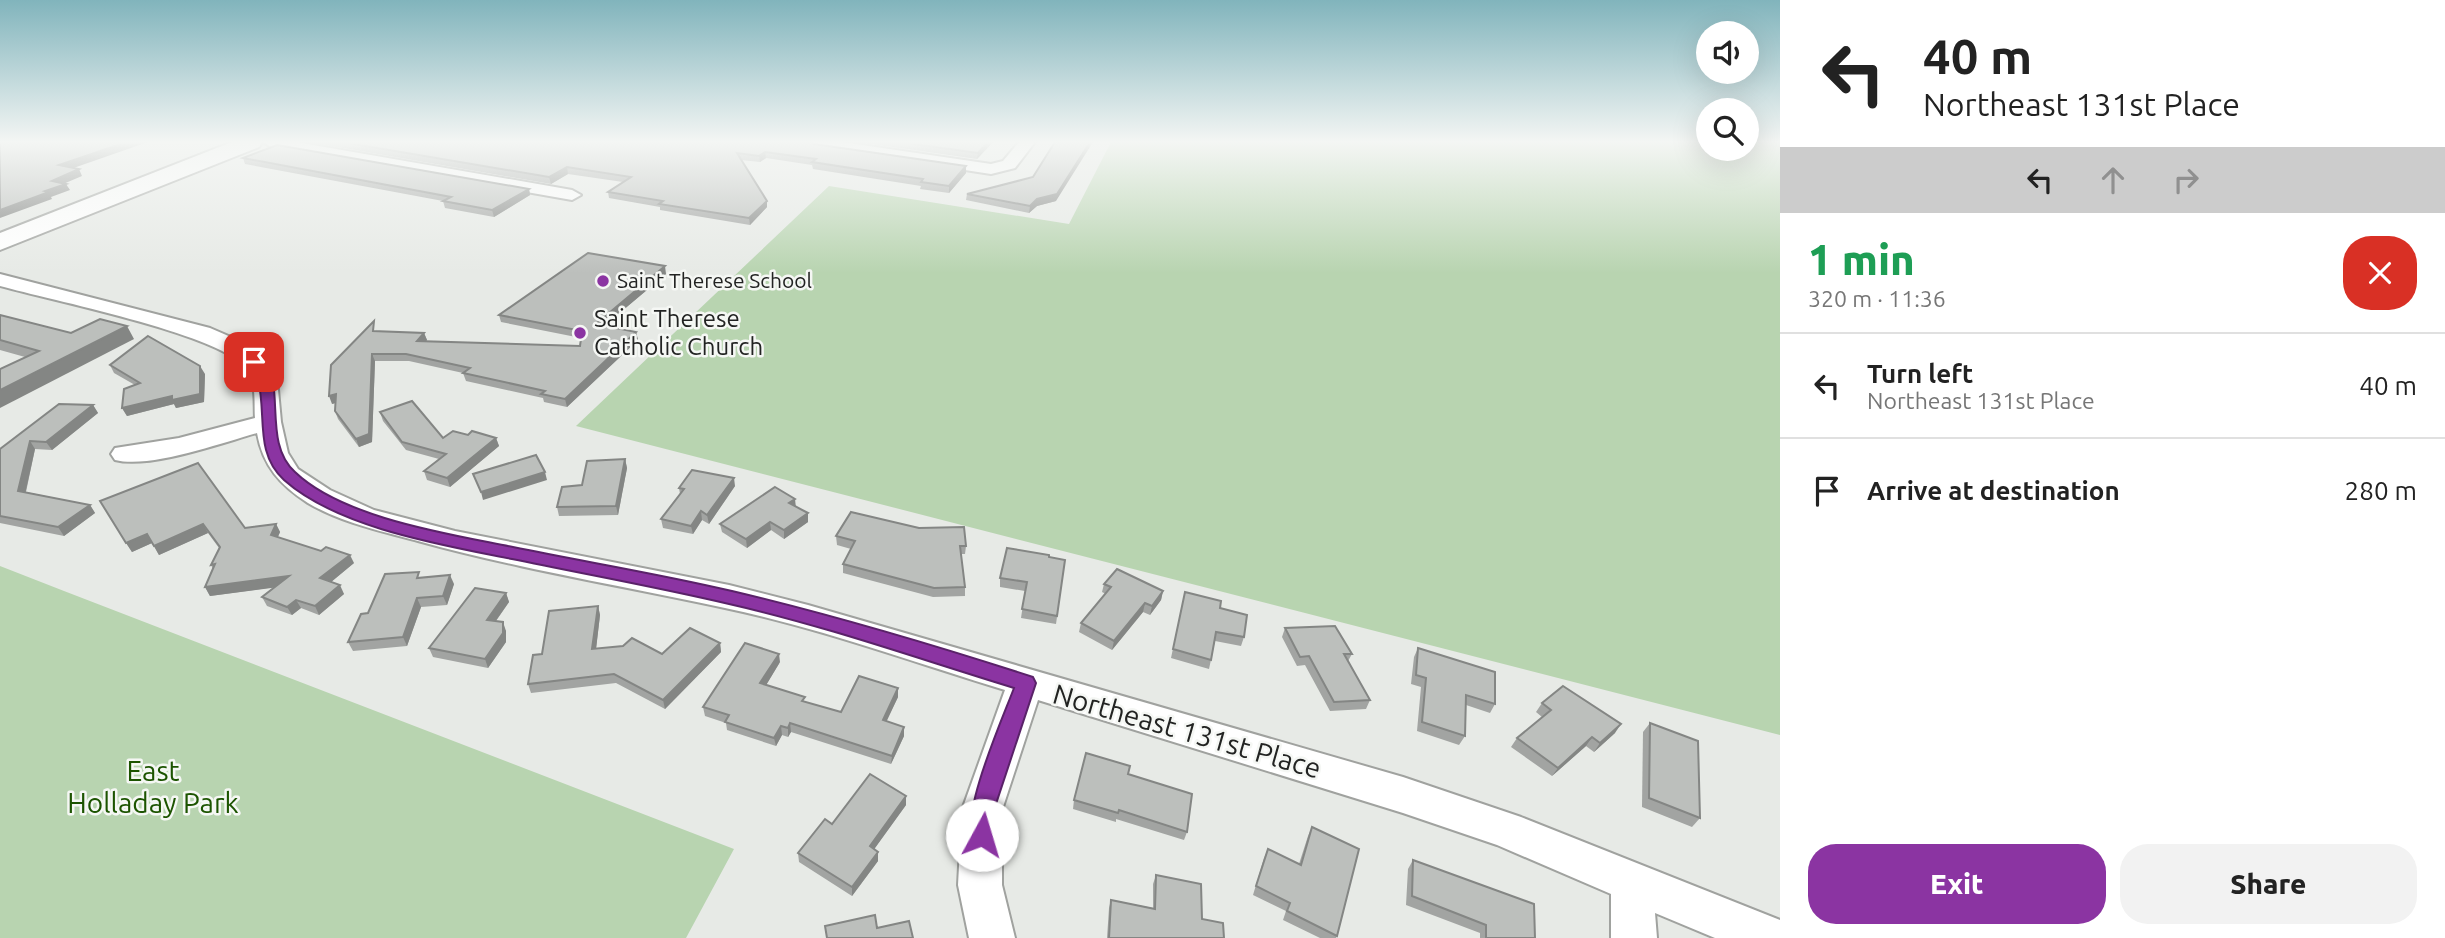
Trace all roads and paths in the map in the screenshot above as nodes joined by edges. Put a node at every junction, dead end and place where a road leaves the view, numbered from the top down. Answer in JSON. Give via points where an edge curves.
{"nodes":[{"id":1,"x":141,"y":186,"type":"edge"},
{"id":2,"x":520,"y":186,"type":"edge"},
{"id":3,"x":572,"y":195,"type":"dead end"},
{"id":4,"x":0,"y":242,"type":"edge"},
{"id":5,"x":0,"y":280,"type":"edge"},
{"id":6,"x":268,"y":422,"type":"junction"},
{"id":7,"x":125,"y":454,"type":"dead end"},
{"id":8,"x":1026,"y":683,"type":"junction"},
{"id":9,"x":1632,"y":882,"type":"junction"},
{"id":10,"x":992,"y":938,"type":"edge"},
{"id":11,"x":1634,"y":938,"type":"edge"},
{"id":12,"x":1769,"y":938,"type":"edge"}],
"edges":[{"from":1,"to":4,"type":"main road"},
{"from":2,"to":3,"type":"street"},
{"from":5,"to":6,"type":"street","name":"Northeast 131st Place","via":[[223,340],[254,362],[265,379]]},
{"from":6,"to":7,"type":"street","via":[[181,446]]},
{"from":6,"to":8,"type":"street","name":"Northeast 131st Place","via":[[274,453],[288,475],[320,498],[364,517],[455,541],[730,597]]},
{"from":8,"to":9,"type":"street","name":"Northeast 131st Place","via":[[1403,795],[1506,830]]},
{"from":8,"to":10,"type":"street","via":[[982,810],[980,884]]},
{"from":9,"to":11,"type":"street"},
{"from":9,"to":12,"type":"street","name":"Northeast 131st Place"}]}
